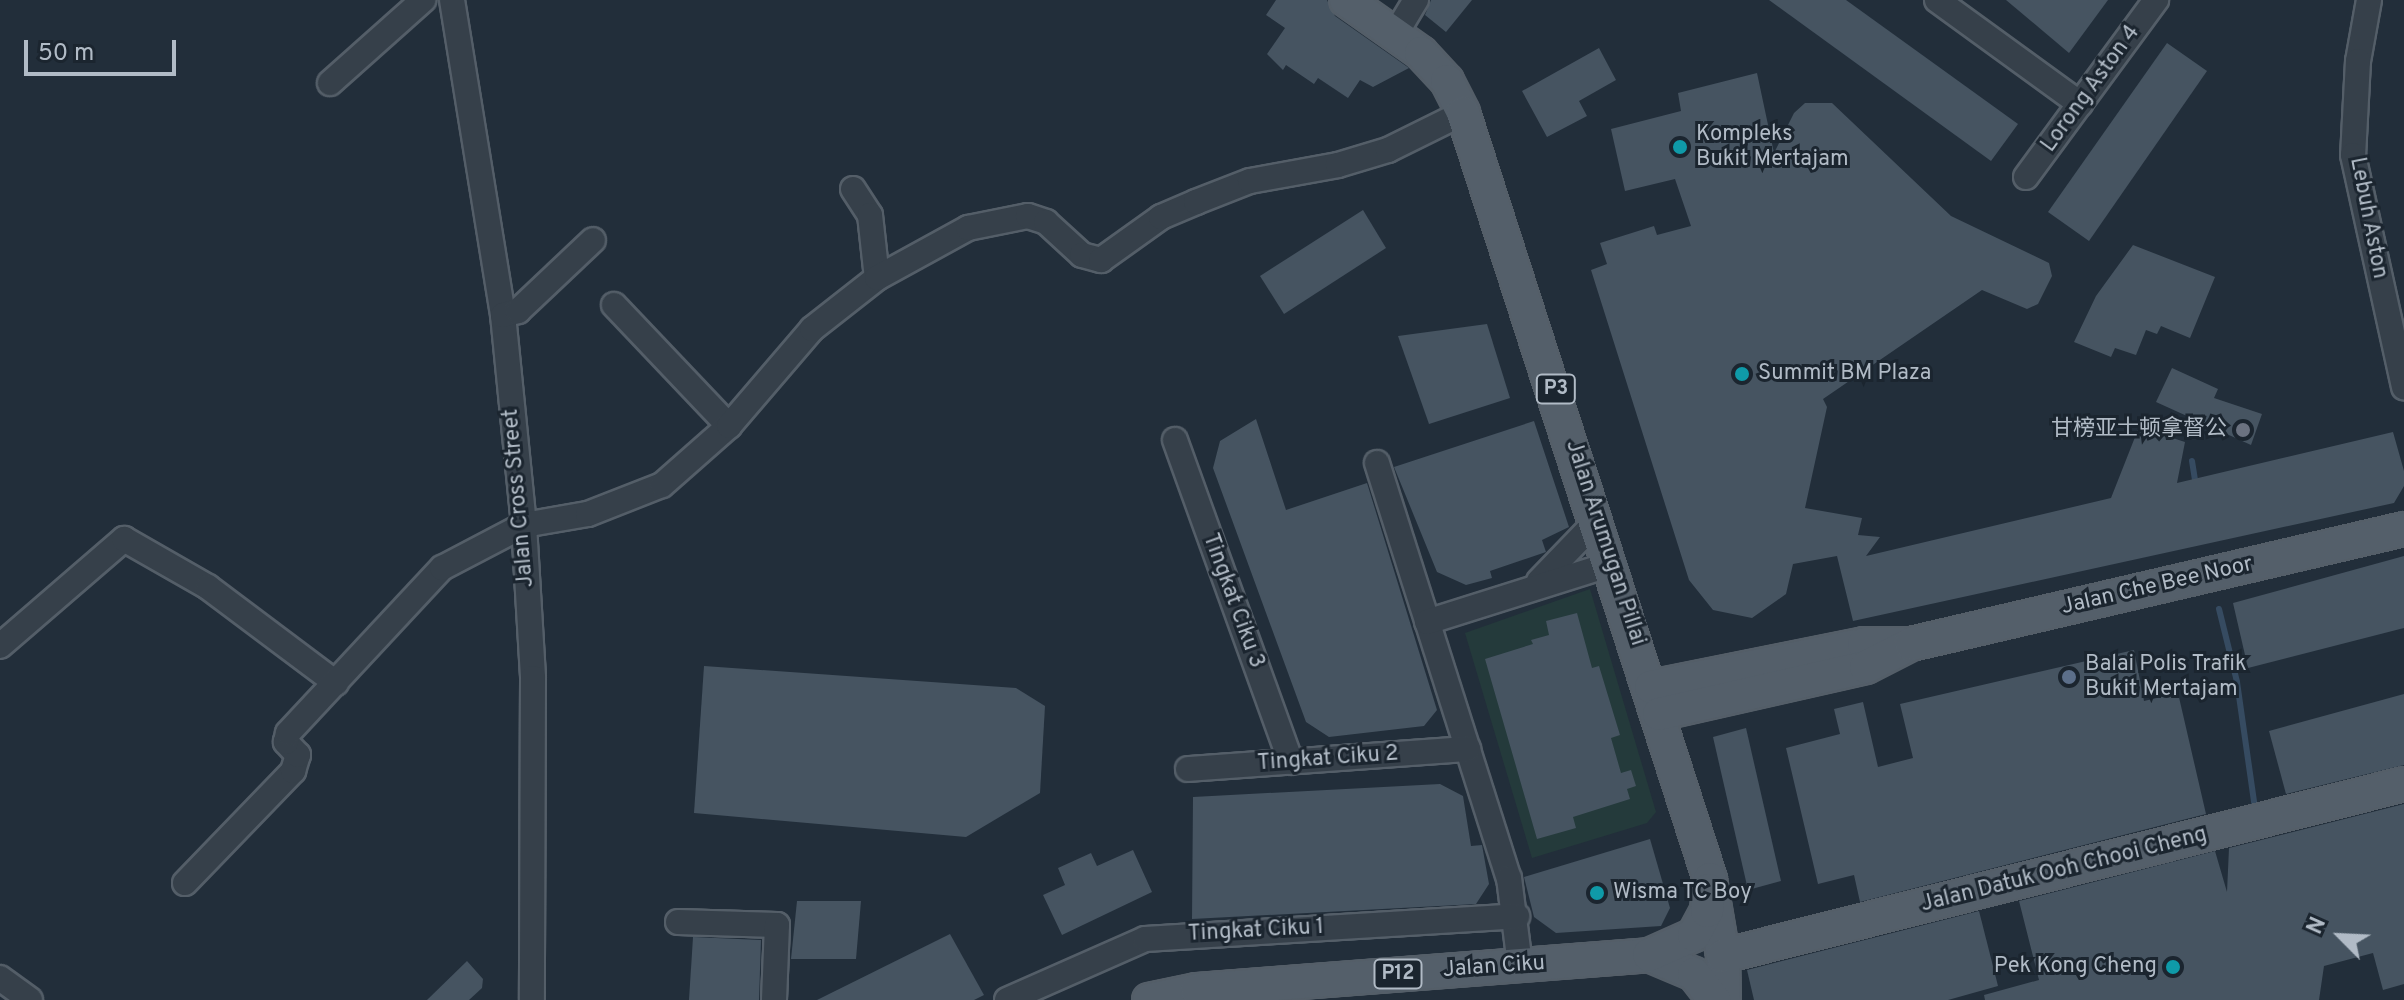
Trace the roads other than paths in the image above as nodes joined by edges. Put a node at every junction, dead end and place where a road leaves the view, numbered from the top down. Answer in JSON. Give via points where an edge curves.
{"nodes":[{"id":1,"x":423,"y":0,"type":"edge"},
{"id":2,"x":452,"y":0,"type":"edge"},
{"id":3,"x":1346,"y":0,"type":"edge"},
{"id":4,"x":1416,"y":0,"type":"edge"},
{"id":5,"x":1937,"y":0,"type":"edge"},
{"id":6,"x":2156,"y":0,"type":"edge"},
{"id":7,"x":2369,"y":0,"type":"edge"},
{"id":8,"x":1396,"y":33,"type":"junction"},
{"id":9,"x":330,"y":83,"type":"dead end"},
{"id":10,"x":2080,"y":104,"type":"junction"},
{"id":11,"x":1463,"y":113,"type":"junction"},
{"id":12,"x":2026,"y":177,"type":"dead end"},
{"id":13,"x":853,"y":189,"type":"dead end"},
{"id":14,"x":593,"y":240,"type":"dead end"},
{"id":15,"x":877,"y":278,"type":"junction"},
{"id":16,"x":614,"y":305,"type":"dead end"},
{"id":17,"x":503,"y":315,"type":"junction"},
{"id":18,"x":2404,"y":387,"type":"edge"},
{"id":19,"x":729,"y":426,"type":"junction"},
{"id":20,"x":1175,"y":440,"type":"dead end"},
{"id":21,"x":1377,"y":463,"type":"dead end"},
{"id":22,"x":1598,"y":520,"type":"junction"},
{"id":23,"x":524,"y":525,"type":"junction"},
{"id":24,"x":2404,"y":529,"type":"edge"},
{"id":25,"x":1611,"y":564,"type":"junction"},
{"id":26,"x":1538,"y":583,"type":"junction"},
{"id":27,"x":1427,"y":622,"type":"junction"},
{"id":28,"x":0,"y":646,"type":"edge"},
{"id":29,"x":336,"y":683,"type":"junction"},
{"id":30,"x":1655,"y":700,"type":"junction"},
{"id":31,"x":1468,"y":749,"type":"junction"},
{"id":32,"x":1291,"y":762,"type":"junction"},
{"id":33,"x":1188,"y":769,"type":"dead end"},
{"id":34,"x":2404,"y":784,"type":"edge"},
{"id":35,"x":1710,"y":879,"type":"junction"},
{"id":36,"x":185,"y":883,"type":"dead end"},
{"id":37,"x":1517,"y":916,"type":"junction"},
{"id":38,"x":678,"y":922,"type":"dead end"},
{"id":39,"x":1649,"y":955,"type":"junction"},
{"id":40,"x":1723,"y":956,"type":"junction"},
{"id":41,"x":1520,"y":965,"type":"junction"},
{"id":42,"x":0,"y":978,"type":"edge"},
{"id":43,"x":1367,"y":988,"type":"edge"},
{"id":44,"x":1163,"y":998,"type":"edge"},
{"id":45,"x":30,"y":1000,"type":"edge"},
{"id":46,"x":532,"y":1000,"type":"edge"},
{"id":47,"x":774,"y":1000,"type":"edge"},
{"id":48,"x":1007,"y":1000,"type":"edge"},
{"id":49,"x":1714,"y":1000,"type":"edge"},
{"id":50,"x":1724,"y":1000,"type":"edge"}],
"edges":[{"from":1,"to":9,"type":"street"},
{"from":2,"to":17,"type":"street","name":"Jalan Cross Street"},
{"from":3,"to":8,"type":"main road","name":"Jalan Arumugan Pillai","number":"P3"},
{"from":4,"to":8,"type":"street"},
{"from":5,"to":10,"type":"street"},
{"from":6,"to":10,"type":"street","name":"Lorong Aston 4"},
{"from":7,"to":18,"type":"street","name":"Lebuh Aston","via":[[2358,61],[2353,155]]},
{"from":8,"to":11,"type":"main road","name":"Jalan Arumugan Pillai","number":"P3","via":[[1447,81]]},
{"from":10,"to":12,"type":"street","name":"Lorong Aston 4"},
{"from":11,"to":15,"type":"street","via":[[1388,150],[1250,181],[1196,202],[1161,217],[1101,260],[1082,255],[1046,222],[1028,216],[968,228]]},
{"from":11,"to":22,"type":"main road","name":"Jalan Arumugan Pillai","number":"P3"},
{"from":13,"to":15,"type":"street","via":[[870,215]]},
{"from":14,"to":17,"type":"street","via":[[518,311]]},
{"from":15,"to":19,"type":"street","via":[[812,329]]},
{"from":16,"to":19,"type":"street"},
{"from":17,"to":23,"type":"street","name":"Jalan Cross Street"},
{"from":19,"to":23,"type":"street","via":[[662,485],[588,514]]},
{"from":20,"to":32,"type":"street","name":"Tingkat Ciku 3"},
{"from":21,"to":27,"type":"street"},
{"from":22,"to":25,"type":"main road","name":"Jalan Arumugan Pillai","number":"P3"},
{"from":22,"to":26,"type":"street"},
{"from":23,"to":29,"type":"street","via":[[442,568]]},
{"from":23,"to":46,"type":"street","name":"Jalan Cross Street","via":[[533,678]]},
{"from":24,"to":30,"type":"main road","name":"Jalan Che Bee Noor","via":[[1911,644],[1864,644]]},
{"from":25,"to":26,"type":"street"},
{"from":25,"to":30,"type":"main road","name":"Jalan Arumugan Pillai","number":"P3"},
{"from":26,"to":27,"type":"street"},
{"from":27,"to":31,"type":"street"},
{"from":28,"to":29,"type":"street","via":[[124,539],[208,587]]},
{"from":29,"to":36,"type":"street","via":[[288,733],[286,742],[298,755],[293,771]]},
{"from":30,"to":35,"type":"main road","name":"Jalan Arumugan Pillai","number":"P3"},
{"from":31,"to":32,"type":"street","name":"Tingkat Ciku 2"},
{"from":31,"to":37,"type":"street"},
{"from":32,"to":33,"type":"street","name":"Tingkat Ciku 2"},
{"from":34,"to":40,"type":"main road","name":"Jalan Datuk Ooh Chooi Cheng"},
{"from":35,"to":39,"type":"main road","via":[[1707,911],[1694,935]]},
{"from":35,"to":40,"type":"main road","name":"Jalan Arumugan Pillai","number":"P3"},
{"from":37,"to":41,"type":"street"},
{"from":37,"to":48,"type":"street","name":"Tingkat Ciku 1","via":[[1145,939]]},
{"from":38,"to":47,"type":"street","via":[[777,925]]},
{"from":39,"to":41,"type":"main road","name":"Jalan Ciku","number":"P12"},
{"from":39,"to":49,"type":"main road","via":[[1694,974]]},
{"from":40,"to":50,"type":"main road","name":"Jalan Arumugan Pillai","number":"P3"},
{"from":41,"to":43,"type":"main road","name":"Jalan Ciku","number":"P12"},
{"from":42,"to":45,"type":"street"},
{"from":43,"to":44,"type":"main road","name":"Jalan Ciku","number":"P12"}]}
